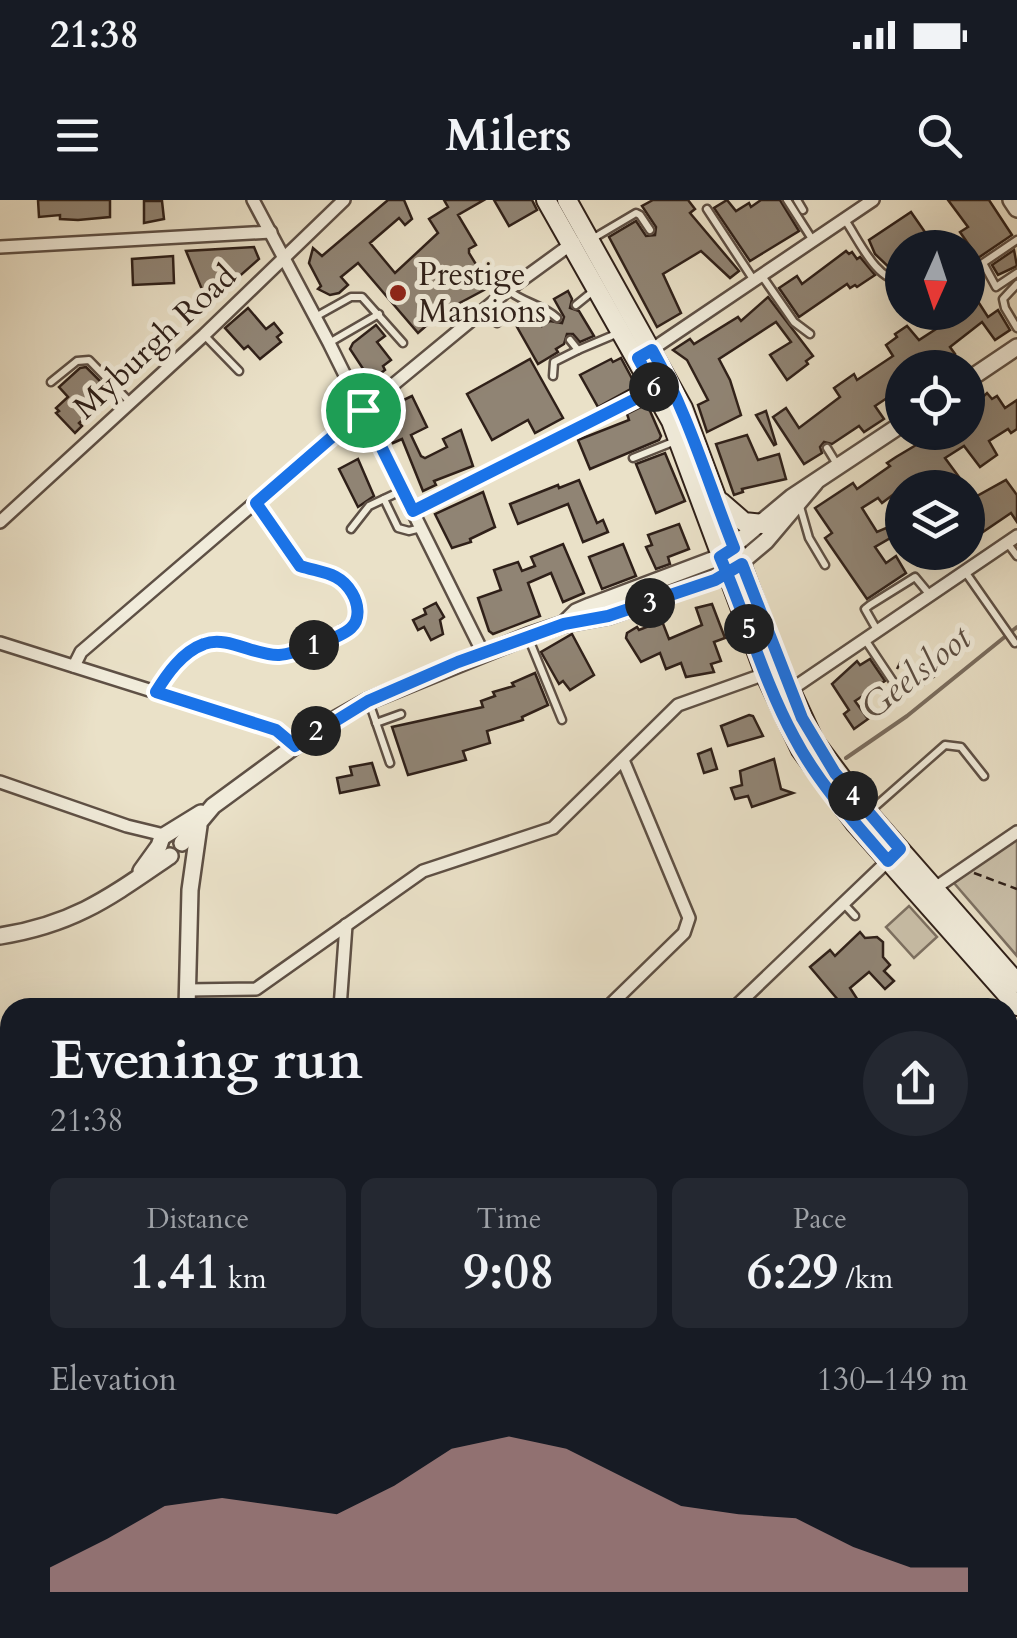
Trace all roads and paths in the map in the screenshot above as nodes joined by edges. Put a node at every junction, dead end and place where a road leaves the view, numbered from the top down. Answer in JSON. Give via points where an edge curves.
{"nodes":[{"id":1,"x":253,"y":200,"type":"edge"},
{"id":2,"x":344,"y":200,"type":"edge"},
{"id":3,"x":546,"y":200,"type":"edge"},
{"id":4,"x":567,"y":200,"type":"edge"},
{"id":5,"x":787,"y":200,"type":"edge"},
{"id":6,"x":796,"y":200,"type":"edge"},
{"id":7,"x":873,"y":200,"type":"edge"},
{"id":8,"x":1012,"y":200,"type":"edge"},
{"id":9,"x":1017,"y":208,"type":"edge"},
{"id":10,"x":707,"y":209,"type":"dead end"},
{"id":11,"x":803,"y":210,"type":"dead end"},
{"id":12,"x":844,"y":219,"type":"junction"},
{"id":13,"x":650,"y":230,"type":"dead end"},
{"id":14,"x":271,"y":232,"type":"junction"},
{"id":15,"x":583,"y":240,"type":"junction"},
{"id":16,"x":813,"y":240,"type":"junction"},
{"id":17,"x":1017,"y":240,"type":"edge"},
{"id":18,"x":0,"y":247,"type":"edge"},
{"id":19,"x":286,"y":258,"type":"junction"},
{"id":20,"x":1017,"y":273,"type":"edge"},
{"id":21,"x":885,"y":275,"type":"edge"},
{"id":22,"x":758,"y":278,"type":"junction"},
{"id":23,"x":1017,"y":284,"type":"edge"},
{"id":24,"x":597,"y":288,"type":"junction"},
{"id":25,"x":502,"y":295,"type":"junction"},
{"id":26,"x":576,"y":305,"type":"dead end"},
{"id":27,"x":378,"y":314,"type":"junction"},
{"id":28,"x":316,"y":317,"type":"junction"},
{"id":29,"x":557,"y":318,"type":"dead end"},
{"id":30,"x":497,"y":323,"type":"dead end"},
{"id":31,"x":1017,"y":328,"type":"edge"},
{"id":32,"x":622,"y":331,"type":"junction"},
{"id":33,"x":810,"y":334,"type":"dead end"},
{"id":34,"x":204,"y":335,"type":"junction"},
{"id":35,"x":570,"y":340,"type":"dead end"},
{"id":36,"x":329,"y":343,"type":"junction"},
{"id":37,"x":402,"y":343,"type":"dead end"},
{"id":38,"x":1017,"y":347,"type":"edge"},
{"id":39,"x":578,"y":350,"type":"junction"},
{"id":40,"x":645,"y":354,"type":"junction"},
{"id":41,"x":985,"y":369,"type":"edge"},
{"id":42,"x":239,"y":371,"type":"dead end"},
{"id":43,"x":552,"y":376,"type":"dead end"},
{"id":44,"x":51,"y":382,"type":"dead end"},
{"id":45,"x":655,"y":389,"type":"junction"},
{"id":46,"x":130,"y":402,"type":"junction"},
{"id":47,"x":363,"y":410,"type":"junction"},
{"id":48,"x":885,"y":436,"type":"edge"},
{"id":49,"x":679,"y":440,"type":"junction"},
{"id":50,"x":826,"y":448,"type":"dead end"},
{"id":51,"x":633,"y":458,"type":"dead end"},
{"id":52,"x":839,"y":467,"type":"junction"},
{"id":53,"x":815,"y":482,"type":"junction"},
{"id":54,"x":403,"y":490,"type":"junction"},
{"id":55,"x":714,"y":494,"type":"junction"},
{"id":56,"x":384,"y":499,"type":"junction"},
{"id":57,"x":799,"y":502,"type":"junction"},
{"id":58,"x":256,"y":503,"type":"junction"},
{"id":59,"x":413,"y":511,"type":"junction"},
{"id":60,"x":3,"y":514,"type":"edge"},
{"id":61,"x":763,"y":524,"type":"junction"},
{"id":62,"x":422,"y":528,"type":"junction"},
{"id":63,"x":351,"y":529,"type":"dead end"},
{"id":64,"x":1012,"y":540,"type":"edge"},
{"id":65,"x":1017,"y":556,"type":"edge"},
{"id":66,"x":731,"y":561,"type":"junction"},
{"id":67,"x":825,"y":565,"type":"dead end"},
{"id":68,"x":966,"y":572,"type":"junction"},
{"id":69,"x":930,"y":595,"type":"junction"},
{"id":70,"x":878,"y":631,"type":"junction"},
{"id":71,"x":528,"y":636,"type":"junction"},
{"id":72,"x":866,"y":640,"type":"junction"},
{"id":73,"x":1013,"y":640,"type":"edge"},
{"id":74,"x":0,"y":643,"type":"edge"},
{"id":75,"x":483,"y":653,"type":"junction"},
{"id":76,"x":74,"y":666,"type":"junction"},
{"id":77,"x":766,"y":674,"type":"junction"},
{"id":78,"x":908,"y":683,"type":"dead end"},
{"id":79,"x":789,"y":691,"type":"junction"},
{"id":80,"x":156,"y":692,"type":"junction"},
{"id":81,"x":368,"y":701,"type":"junction"},
{"id":82,"x":401,"y":714,"type":"dead end"},
{"id":83,"x":562,"y":720,"type":"dead end"},
{"id":84,"x":376,"y":723,"type":"junction"},
{"id":85,"x":295,"y":746,"type":"junction"},
{"id":86,"x":623,"y":760,"type":"junction"},
{"id":87,"x":390,"y":763,"type":"dead end"},
{"id":88,"x":984,"y":776,"type":"dead end"},
{"id":89,"x":0,"y":782,"type":"edge"},
{"id":90,"x":208,"y":812,"type":"junction"},
{"id":91,"x":868,"y":813,"type":"junction"},
{"id":92,"x":1017,"y":832,"type":"edge"},
{"id":93,"x":170,"y":845,"type":"junction"},
{"id":94,"x":894,"y":855,"type":"junction"},
{"id":95,"x":192,"y":866,"type":"junction"},
{"id":96,"x":964,"y":868,"type":"junction"},
{"id":97,"x":935,"y":888,"type":"junction"},
{"id":98,"x":1017,"y":889,"type":"edge"},
{"id":99,"x":190,"y":890,"type":"junction"},
{"id":100,"x":844,"y":903,"type":"junction"},
{"id":101,"x":855,"y":916,"type":"dead end"},
{"id":102,"x":346,"y":925,"type":"junction"},
{"id":103,"x":0,"y":936,"type":"edge"},
{"id":104,"x":1017,"y":982,"type":"edge"},
{"id":105,"x":187,"y":998,"type":"edge"},
{"id":106,"x":194,"y":998,"type":"edge"},
{"id":107,"x":341,"y":998,"type":"edge"},
{"id":108,"x":618,"y":998,"type":"edge"},
{"id":109,"x":744,"y":998,"type":"edge"},
{"id":110,"x":1010,"y":998,"type":"edge"}],
"edges":[{"from":1,"to":14,"type":"street"},
{"from":2,"to":19,"type":"street","name":"Myburgh Road"},
{"from":3,"to":15,"type":"main road"},
{"from":4,"to":15,"type":"main road"},
{"from":5,"to":16,"type":"lane"},
{"from":6,"to":11,"type":"lane"},
{"from":7,"to":12,"type":"street"},
{"from":8,"to":9,"type":"street"},
{"from":10,"to":22,"type":"lane"},
{"from":12,"to":16,"type":"street"},
{"from":12,"to":21,"type":"lane"},
{"from":13,"to":15,"type":"lane","via":[[636,213]]},
{"from":14,"to":18,"type":"street"},
{"from":14,"to":19,"type":"street"},
{"from":15,"to":24,"type":"main road"},
{"from":15,"to":25,"type":"street"},
{"from":15,"to":40,"type":"main road"},
{"from":16,"to":22,"type":"street"},
{"from":17,"to":20,"type":"lane","via":[[983,263],[996,287]]},
{"from":19,"to":28,"type":"street"},
{"from":19,"to":34,"type":"street","name":"Myburgh Road"},
{"from":22,"to":33,"type":"lane"},
{"from":22,"to":40,"type":"street"},
{"from":23,"to":31,"type":"lane","via":[[1003,299]]},
{"from":24,"to":26,"type":"lane"},
{"from":24,"to":32,"type":"main road"},
{"from":25,"to":29,"type":"lane"},
{"from":25,"to":30,"type":"lane","via":[[504,313]]},
{"from":25,"to":47,"type":"street"},
{"from":27,"to":28,"type":"lane","via":[[357,296]]},
{"from":27,"to":36,"type":"lane"},
{"from":27,"to":37,"type":"lane"},
{"from":28,"to":36,"type":"street"},
{"from":32,"to":39,"type":"lane"},
{"from":32,"to":40,"type":"main road"},
{"from":34,"to":42,"type":"lane"},
{"from":34,"to":46,"type":"street","name":"Myburgh Road"},
{"from":35,"to":39,"type":"lane"},
{"from":36,"to":47,"type":"street"},
{"from":38,"to":41,"type":"street"},
{"from":39,"to":43,"type":"lane","via":[[554,362]]},
{"from":40,"to":45,"type":"main road"},
{"from":40,"to":55,"type":"main road","via":[[684,408]]},
{"from":44,"to":46,"type":"lane","via":[[77,361],[89,360]]},
{"from":45,"to":49,"type":"main road"},
{"from":45,"to":59,"type":"street"},
{"from":46,"to":60,"type":"street","name":"Myburgh Road"},
{"from":47,"to":54,"type":"street"},
{"from":47,"to":58,"type":"street"},
{"from":48,"to":52,"type":"street"},
{"from":49,"to":51,"type":"lane"},
{"from":49,"to":66,"type":"main road"},
{"from":50,"to":52,"type":"lane"},
{"from":52,"to":53,"type":"street"},
{"from":53,"to":57,"type":"street"},
{"from":53,"to":61,"type":"street"},
{"from":54,"to":56,"type":"lane"},
{"from":54,"to":59,"type":"street"},
{"from":55,"to":61,"type":"main road","via":[[744,522]]},
{"from":55,"to":66,"type":"main road"},
{"from":56,"to":62,"type":"lane","via":[[398,528]]},
{"from":56,"to":63,"type":"lane"},
{"from":57,"to":66,"type":"street"},
{"from":57,"to":67,"type":"lane"},
{"from":58,"to":76,"type":"street","via":[[81,652]]},
{"from":58,"to":80,"type":"street","via":[[300,566],[335,574],[348,586],[358,616],[351,628],[279,655],[203,644],[170,670]]},
{"from":59,"to":62,"type":"street"},
{"from":61,"to":66,"type":"street"},
{"from":62,"to":75,"type":"street"},
{"from":64,"to":65,"type":"lane"},
{"from":64,"to":68,"type":"street"},
{"from":66,"to":71,"type":"street","via":[[590,606]]},
{"from":66,"to":77,"type":"main road"},
{"from":66,"to":79,"type":"main road"},
{"from":68,"to":69,"type":"street"},
{"from":68,"to":73,"type":"lane"},
{"from":69,"to":70,"type":"street"},
{"from":69,"to":70,"type":"lane","via":[[915,578],[865,608]]},
{"from":70,"to":72,"type":"street"},
{"from":71,"to":75,"type":"street"},
{"from":71,"to":83,"type":"lane"},
{"from":72,"to":78,"type":"lane","via":[[898,688]]},
{"from":72,"to":79,"type":"street"},
{"from":74,"to":76,"type":"street"},
{"from":75,"to":81,"type":"street"},
{"from":76,"to":80,"type":"street"},
{"from":77,"to":86,"type":"street","via":[[678,705]]},
{"from":77,"to":94,"type":"main road","via":[[801,750],[833,796]]},
{"from":79,"to":91,"type":"main road","via":[[814,742]]},
{"from":80,"to":85,"type":"street","via":[[276,730]]},
{"from":81,"to":84,"type":"lane"},
{"from":81,"to":85,"type":"street"},
{"from":82,"to":84,"type":"lane"},
{"from":84,"to":87,"type":"lane"},
{"from":85,"to":90,"type":"street"},
{"from":86,"to":102,"type":"street","via":[[558,825],[432,866]]},
{"from":86,"to":108,"type":"street","via":[[689,918],[684,933]]},
{"from":88,"to":91,"type":"lane","via":[[961,746],[945,745]]},
{"from":89,"to":93,"type":"street"},
{"from":90,"to":93,"type":"street"},
{"from":90,"to":95,"type":"street","via":[[196,832]]},
{"from":91,"to":94,"type":"main road"},
{"from":92,"to":96,"type":"street"},
{"from":93,"to":95,"type":"street"},
{"from":93,"to":99,"type":"street"},
{"from":93,"to":103,"type":"street","via":[[96,906],[69,920]]},
{"from":94,"to":97,"type":"main road"},
{"from":94,"to":100,"type":"street"},
{"from":94,"to":110,"type":"main road"},
{"from":95,"to":99,"type":"street"},
{"from":96,"to":97,"type":"street"},
{"from":96,"to":98,"type":"path"},
{"from":97,"to":104,"type":"main road"},
{"from":99,"to":105,"type":"street"},
{"from":100,"to":101,"type":"lane"},
{"from":100,"to":109,"type":"street"},
{"from":102,"to":106,"type":"street","via":[[256,989]]},
{"from":102,"to":107,"type":"street"}]}
